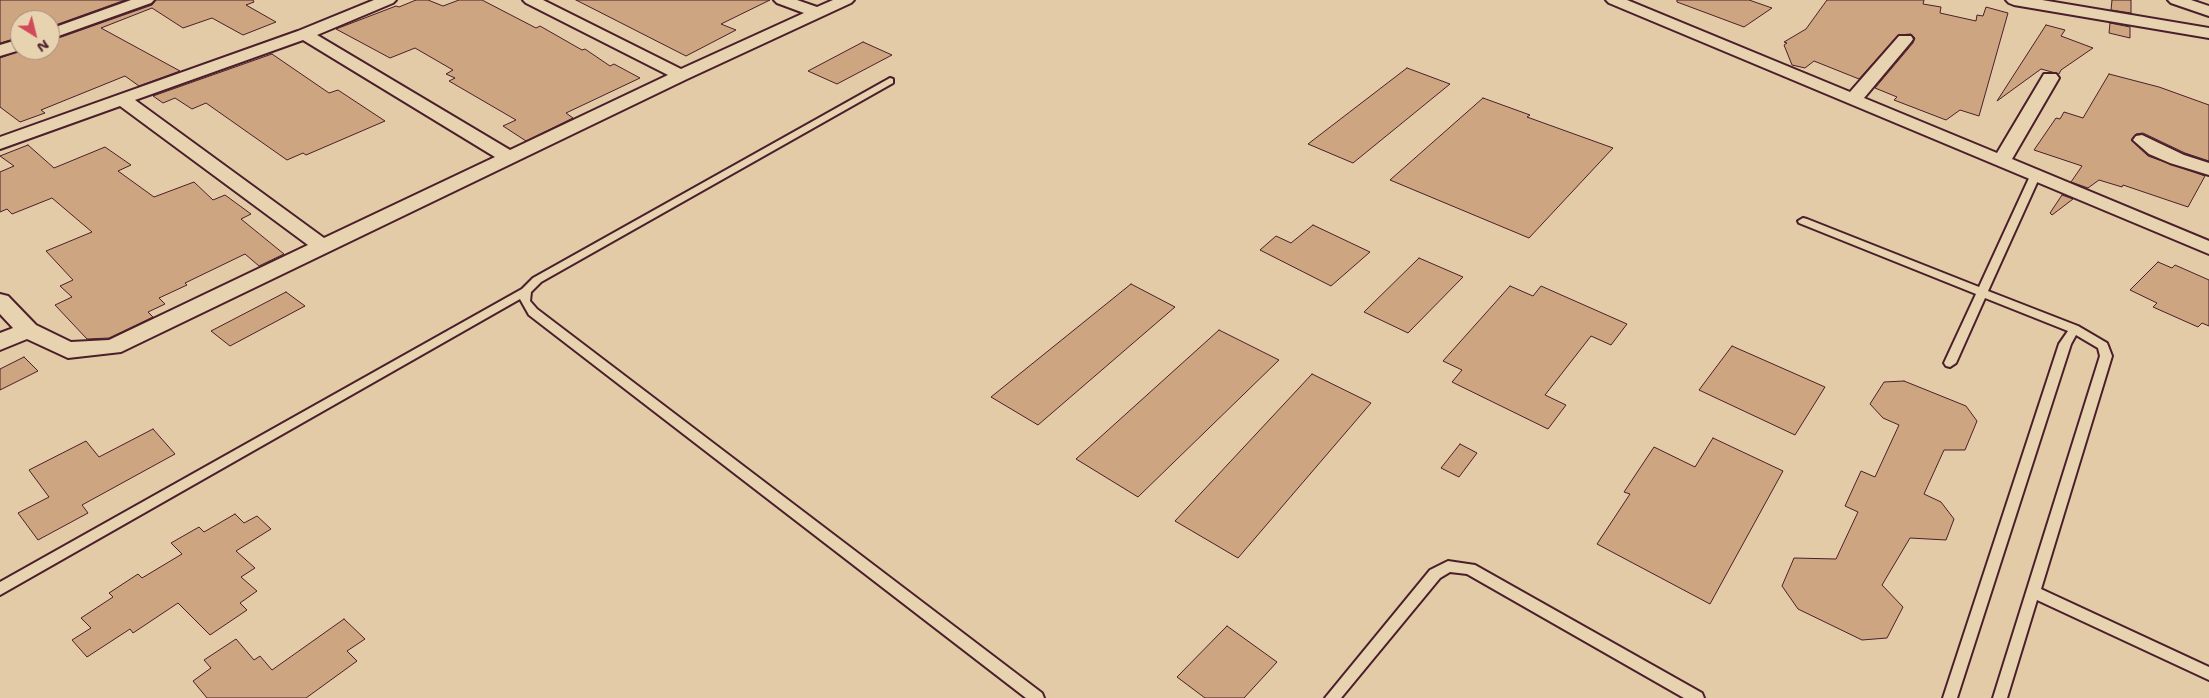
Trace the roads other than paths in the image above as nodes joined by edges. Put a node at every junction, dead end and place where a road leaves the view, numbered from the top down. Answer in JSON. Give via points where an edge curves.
{"nodes":[{"id":1,"x":146,"y":0,"type":"edge"},
{"id":2,"x":388,"y":0,"type":"edge"},
{"id":3,"x":531,"y":0,"type":"edge"},
{"id":4,"x":782,"y":0,"type":"edge"},
{"id":5,"x":846,"y":0,"type":"edge"},
{"id":6,"x":1614,"y":0,"type":"edge"},
{"id":7,"x":2014,"y":0,"type":"edge"},
{"id":8,"x":2176,"y":0,"type":"edge"},
{"id":9,"x":2209,"y":11,"type":"edge"},
{"id":10,"x":818,"y":13,"type":"junction"},
{"id":11,"x":60,"y":30,"type":"edge"},
{"id":12,"x":2209,"y":33,"type":"edge"},
{"id":13,"x":304,"y":34,"type":"junction"},
{"id":14,"x":1905,"y":39,"type":"dead end"},
{"id":15,"x":681,"y":75,"type":"junction"},
{"id":16,"x":2050,"y":78,"type":"dead end"},
{"id":17,"x":890,"y":81,"type":"dead end"},
{"id":18,"x":122,"y":99,"type":"junction"},
{"id":19,"x":1853,"y":100,"type":"junction"},
{"id":20,"x":2142,"y":140,"type":"dead end"},
{"id":21,"x":0,"y":143,"type":"edge"},
{"id":22,"x":508,"y":157,"type":"junction"},
{"id":23,"x":2002,"y":161,"type":"junction"},
{"id":24,"x":2209,"y":169,"type":"edge"},
{"id":25,"x":2035,"y":176,"type":"junction"},
{"id":26,"x":1803,"y":221,"type":"dead end"},
{"id":27,"x":322,"y":246,"type":"junction"},
{"id":28,"x":2209,"y":248,"type":"edge"},
{"id":29,"x":526,"y":291,"type":"junction"},
{"id":30,"x":1981,"y":293,"type":"junction"},
{"id":31,"x":0,"y":301,"type":"edge"},
{"id":32,"x":2074,"y":329,"type":"junction"},
{"id":33,"x":28,"y":330,"type":"junction"},
{"id":34,"x":0,"y":342,"type":"edge"},
{"id":35,"x":1950,"y":363,"type":"dead end"},
{"id":36,"x":0,"y":589,"type":"edge"},
{"id":37,"x":2033,"y":592,"type":"junction"},
{"id":38,"x":2209,"y":674,"type":"edge"},
{"id":39,"x":1037,"y":698,"type":"edge"},
{"id":40,"x":1332,"y":698,"type":"edge"},
{"id":41,"x":1697,"y":698,"type":"edge"},
{"id":42,"x":1950,"y":698,"type":"edge"},
{"id":43,"x":2000,"y":698,"type":"edge"}],
"edges":[{"from":1,"to":11,"type":"street"},
{"from":2,"to":13,"type":"street"},
{"from":3,"to":15,"type":"street"},
{"from":4,"to":10,"type":"street"},
{"from":5,"to":10,"type":"street"},
{"from":6,"to":19,"type":"street"},
{"from":7,"to":12,"type":"street"},
{"from":8,"to":9,"type":"street"},
{"from":10,"to":15,"type":"street"},
{"from":13,"to":18,"type":"street"},
{"from":13,"to":22,"type":"street"},
{"from":14,"to":19,"type":"street"},
{"from":15,"to":22,"type":"street"},
{"from":16,"to":23,"type":"street"},
{"from":17,"to":29,"type":"lane","via":[[538,280]]},
{"from":18,"to":21,"type":"street"},
{"from":18,"to":27,"type":"street"},
{"from":19,"to":23,"type":"street"},
{"from":20,"to":24,"type":"street","via":[[2176,159]]},
{"from":22,"to":27,"type":"street"},
{"from":23,"to":25,"type":"street"},
{"from":25,"to":28,"type":"street"},
{"from":25,"to":30,"type":"lane"},
{"from":26,"to":30,"type":"lane"},
{"from":27,"to":33,"type":"street","via":[[113,347],[68,350]]},
{"from":29,"to":36,"type":"lane"},
{"from":29,"to":39,"type":"lane","via":[[525,301],[533,312]]},
{"from":30,"to":32,"type":"lane"},
{"from":30,"to":35,"type":"lane"},
{"from":31,"to":33,"type":"street"},
{"from":32,"to":37,"type":"lane","via":[[2103,346],[2106,356]]},
{"from":32,"to":42,"type":"lane","via":[[2065,344]]},
{"from":33,"to":34,"type":"street"},
{"from":37,"to":38,"type":"lane"},
{"from":37,"to":43,"type":"lane"},
{"from":40,"to":41,"type":"lane","via":[[1435,574],[1448,566],[1470,569]]}]}
